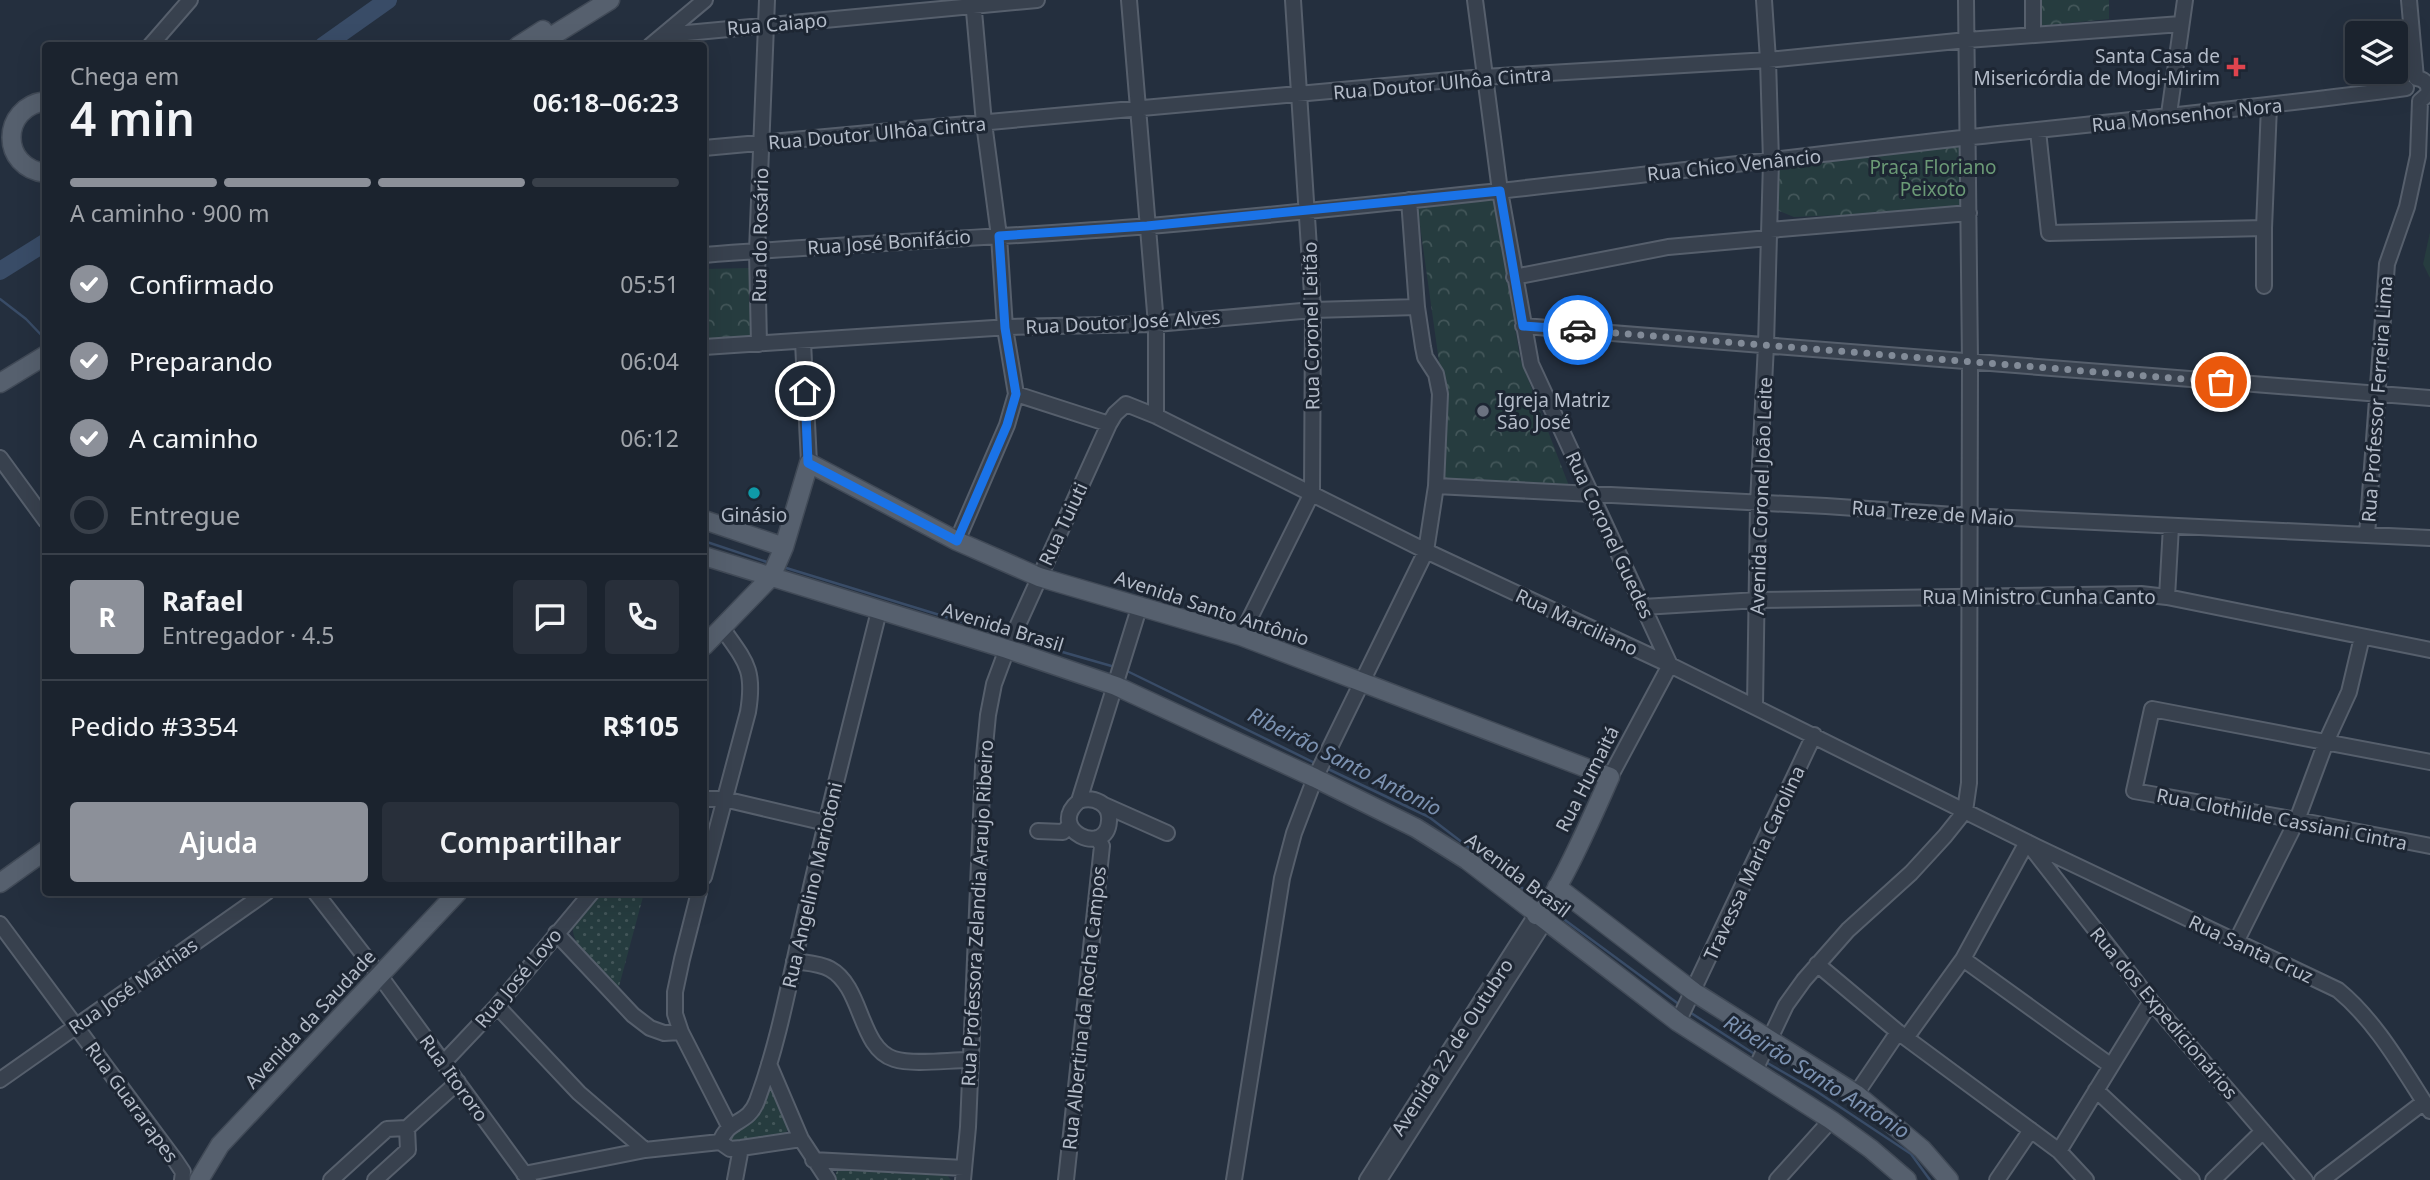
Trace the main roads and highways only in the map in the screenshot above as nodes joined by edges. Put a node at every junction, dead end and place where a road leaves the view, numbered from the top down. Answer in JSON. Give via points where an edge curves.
{"nodes":[{"id":1,"x":590,"y":0,"type":"edge"},
{"id":2,"x":610,"y":0,"type":"edge"},
{"id":3,"x":524,"y":42,"type":"edge"},
{"id":4,"x":542,"y":42,"type":"edge"},
{"id":5,"x":42,"y":101,"type":"edge"},
{"id":6,"x":10,"y":119,"type":"edge"},
{"id":7,"x":0,"y":140,"type":"edge"},
{"id":8,"x":0,"y":158,"type":"edge"},
{"id":9,"x":24,"y":165,"type":"junction"},
{"id":10,"x":42,"y":173,"type":"edge"},
{"id":11,"x":42,"y":356,"type":"edge"},
{"id":12,"x":0,"y":383,"type":"edge"},
{"id":13,"x":707,"y":522,"type":"edge"},
{"id":14,"x":707,"y":556,"type":"edge"},
{"id":15,"x":778,"y":562,"type":"junction"},
{"id":16,"x":707,"y":643,"type":"edge"},
{"id":17,"x":1610,"y":778,"type":"joint"},
{"id":18,"x":42,"y":853,"type":"edge"},
{"id":19,"x":0,"y":883,"type":"edge"},
{"id":20,"x":454,"y":896,"type":"edge"},
{"id":21,"x":1546,"y":907,"type":"junction"},
{"id":22,"x":1686,"y":1008,"type":"junction"},
{"id":23,"x":1899,"y":1177,"type":"edge"},
{"id":24,"x":199,"y":1180,"type":"edge"},
{"id":25,"x":1949,"y":1180,"type":"edge"}],
"edges":[{"from":1,"to":3,"type":"main road"},
{"from":2,"to":4,"type":"main road"},
{"from":5,"to":6,"type":"main road"},
{"from":6,"to":7,"type":"main road"},
{"from":6,"to":9,"type":"main road","via":[[12,147]]},
{"from":8,"to":9,"type":"main road"},
{"from":9,"to":10,"type":"main road"},
{"from":11,"to":12,"type":"main road"},
{"from":13,"to":15,"type":"main road","name":"Avenida Brasil"},
{"from":14,"to":15,"type":"main road","name":"Avenida Brasil"},
{"from":15,"to":16,"type":"main road"},
{"from":15,"to":17,"type":"main road","name":"Avenida Santo Antônio","via":[[808,463],[957,541],[1039,577],[1241,636]]},
{"from":15,"to":21,"type":"main road","name":"Avenida Brasil","via":[[879,611],[1009,645],[1118,681],[1319,768]]},
{"from":17,"to":21,"type":"main road","name":"Rua Humaitá"},
{"from":18,"to":19,"type":"main road"},
{"from":20,"to":24,"type":"main road","name":"Avenida da Saudade","via":[[220,1145]]},
{"from":21,"to":22,"type":"main road","name":"Avenida Brasil"},
{"from":21,"to":22,"type":"main road","name":"Avenida Brasil"},
{"from":22,"to":23,"type":"main road","name":"Avenida Brasil"},
{"from":22,"to":25,"type":"main road","name":"Avenida Brasil","via":[[1767,1044],[1856,1094],[1922,1149]]}]}
